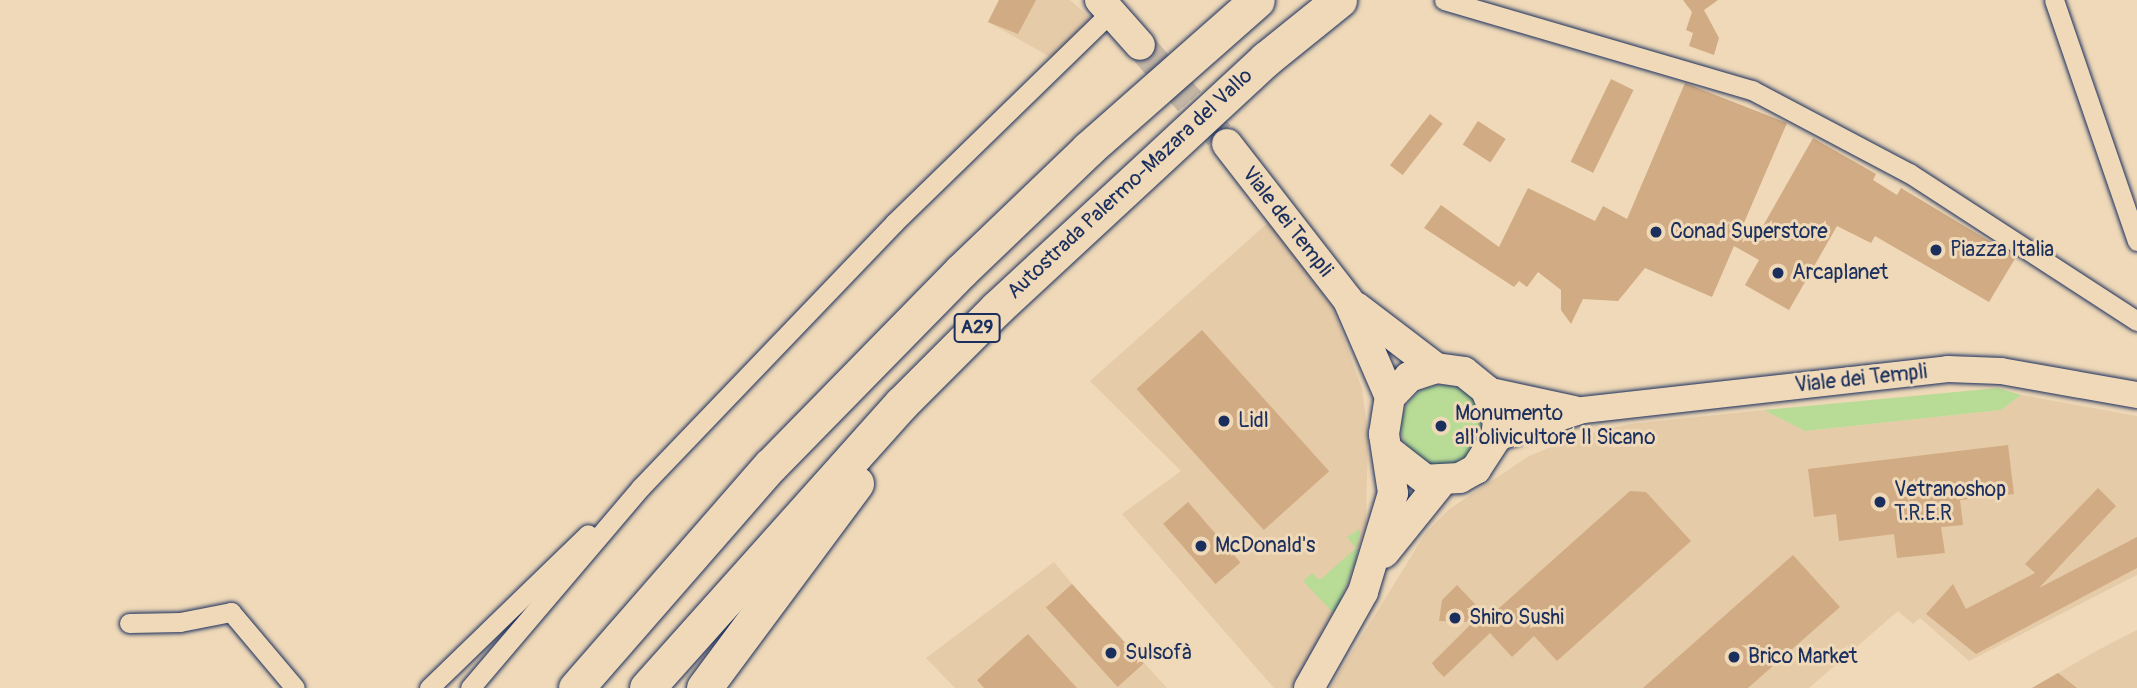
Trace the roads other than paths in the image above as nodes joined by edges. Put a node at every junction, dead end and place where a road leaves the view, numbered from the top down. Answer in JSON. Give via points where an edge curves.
{"nodes":[{"id":1,"x":1257,"y":0,"type":"edge"},
{"id":2,"x":1339,"y":0,"type":"edge"},
{"id":3,"x":1444,"y":0,"type":"edge"},
{"id":4,"x":2054,"y":0,"type":"edge"},
{"id":5,"x":1105,"y":6,"type":"edge"},
{"id":6,"x":1140,"y":45,"type":"tunnel mouth"},
{"id":7,"x":1227,"y":144,"type":"tunnel mouth"},
{"id":8,"x":1088,"y":221,"type":"junction"},
{"id":9,"x":2137,"y":241,"type":"edge"},
{"id":10,"x":1348,"y":300,"type":"junction"},
{"id":11,"x":2137,"y":321,"type":"edge"},
{"id":12,"x":1436,"y":368,"type":"junction"},
{"id":13,"x":1486,"y":390,"type":"junction"},
{"id":14,"x":2137,"y":396,"type":"edge"},
{"id":15,"x":1390,"y":397,"type":"junction"},
{"id":16,"x":1583,"y":411,"type":"junction"},
{"id":17,"x":1496,"y":438,"type":"junction"},
{"id":18,"x":1390,"y":452,"type":"junction"},
{"id":19,"x":1441,"y":482,"type":"junction"},
{"id":20,"x":642,"y":487,"type":"junction"},
{"id":21,"x":1371,"y":571,"type":"junction"},
{"id":22,"x":129,"y":623,"type":"dead end"},
{"id":23,"x":295,"y":688,"type":"edge"},
{"id":24,"x":429,"y":688,"type":"edge"},
{"id":25,"x":470,"y":688,"type":"edge"},
{"id":26,"x":576,"y":688,"type":"edge"},
{"id":27,"x":648,"y":688,"type":"edge"},
{"id":28,"x":704,"y":688,"type":"edge"},
{"id":29,"x":1309,"y":688,"type":"edge"}],
"edges":[{"from":1,"to":26,"type":"highway","number":"A29","via":[[1087,149],[962,270],[770,466]]},
{"from":2,"to":8,"type":"highway","name":"Autostrada Palermo-Mazara del Vallo","number":"A29"},
{"from":3,"to":11,"type":"street","via":[[1752,90],[1909,173]]},
{"from":4,"to":9,"type":"street"},
{"from":5,"to":6,"type":"main road"},
{"from":5,"to":20,"type":"street"},
{"from":7,"to":10,"type":"main road","name":"Viale dei Templi"},
{"from":8,"to":27,"type":"highway","name":"Autostrada Palermo-Mazara del Vallo","number":"A29","via":[[902,403]]},
{"from":8,"to":28,"type":"highway","via":[[1062,258],[911,413]]},
{"from":10,"to":12,"type":"main road"},
{"from":10,"to":15,"type":"main road"},
{"from":12,"to":13,"type":"main road","via":[[1464,372]]},
{"from":12,"to":15,"type":"main road","via":[[1409,377]]},
{"from":13,"to":16,"type":"main road"},
{"from":13,"to":17,"type":"main road","via":[[1498,421]]},
{"from":14,"to":16,"type":"main road","name":"Viale dei Templi","via":[[2001,371],[1948,369]]},
{"from":15,"to":18,"type":"main road","via":[[1384,415]]},
{"from":16,"to":17,"type":"main road"},
{"from":17,"to":19,"type":"main road","via":[[1476,469]]},
{"from":18,"to":19,"type":"main road","via":[[1412,473]]},
{"from":18,"to":21,"type":"main road","via":[[1393,493]]},
{"from":19,"to":21,"type":"main road"},
{"from":20,"to":24,"type":"street"},
{"from":20,"to":25,"type":"street"},
{"from":21,"to":29,"type":"main road"},
{"from":22,"to":23,"type":"street","via":[[180,622],[231,612]]}]}
